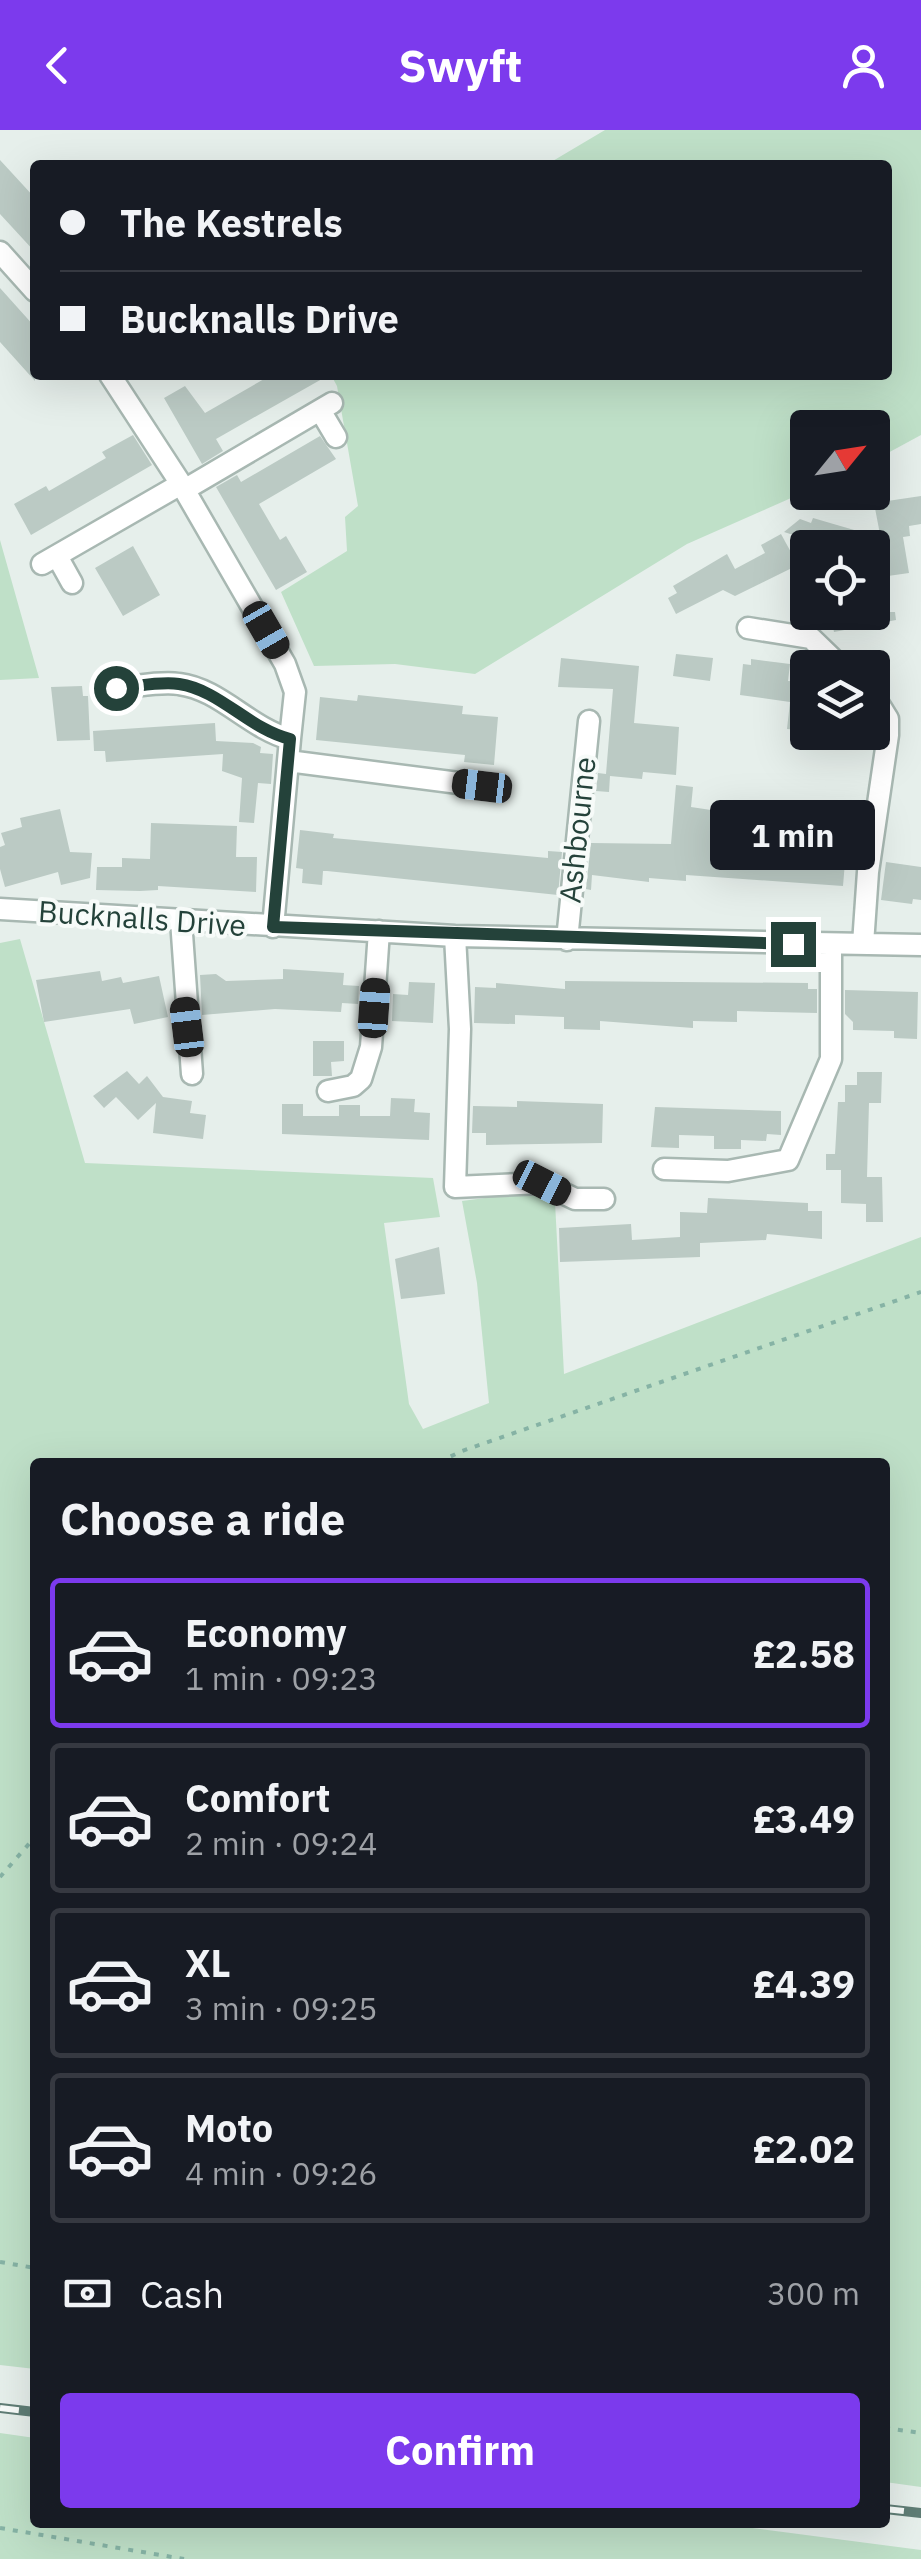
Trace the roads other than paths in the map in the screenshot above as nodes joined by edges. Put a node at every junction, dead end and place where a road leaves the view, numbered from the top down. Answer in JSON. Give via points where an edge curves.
{"nodes":[{"id":1,"x":0,"y":252,"type":"edge"},
{"id":2,"x":30,"y":285,"type":"edge"},
{"id":3,"x":113,"y":380,"type":"edge"},
{"id":4,"x":336,"y":437,"type":"dead end"},
{"id":5,"x":182,"y":487,"type":"junction"},
{"id":6,"x":72,"y":584,"type":"dead end"},
{"id":7,"x":748,"y":628,"type":"dead end"},
{"id":8,"x":823,"y":650,"type":"edge"},
{"id":9,"x":116,"y":688,"type":"dead end"},
{"id":10,"x":589,"y":721,"type":"dead end"},
{"id":11,"x":290,"y":739,"type":"junction"},
{"id":12,"x":886,"y":750,"type":"edge"},
{"id":13,"x":288,"y":761,"type":"junction"},
{"id":14,"x":482,"y":786,"type":"dead end"},
{"id":15,"x":4,"y":910,"type":"edge"},
{"id":16,"x":181,"y":920,"type":"junction"},
{"id":17,"x":273,"y":927,"type":"junction"},
{"id":18,"x":378,"y":930,"type":"junction"},
{"id":19,"x":456,"y":936,"type":"junction"},
{"id":20,"x":567,"y":940,"type":"junction"},
{"id":21,"x":831,"y":944,"type":"junction"},
{"id":22,"x":863,"y":944,"type":"junction"},
{"id":23,"x":921,"y":945,"type":"edge"},
{"id":24,"x":192,"y":1074,"type":"dead end"},
{"id":25,"x":328,"y":1091,"type":"dead end"},
{"id":26,"x":664,"y":1168,"type":"dead end"},
{"id":27,"x":604,"y":1199,"type":"dead end"}],
"edges":[{"from":1,"to":2,"type":"street"},
{"from":3,"to":5,"type":"street"},
{"from":4,"to":5,"type":"street","via":[[326,407]]},
{"from":5,"to":6,"type":"street","via":[[50,560]]},
{"from":5,"to":11,"type":"street","via":[[291,676]]},
{"from":7,"to":8,"type":"street","via":[[810,638]]},
{"from":9,"to":11,"type":"street","via":[[177,684]]},
{"from":10,"to":20,"type":"street","name":"Ashbourne"},
{"from":11,"to":13,"type":"street"},
{"from":12,"to":22,"type":"street"},
{"from":13,"to":14,"type":"street"},
{"from":13,"to":17,"type":"street"},
{"from":15,"to":16,"type":"street","name":"Bucknalls Drive"},
{"from":16,"to":17,"type":"street","name":"Bucknalls Drive"},
{"from":16,"to":24,"type":"street"},
{"from":17,"to":18,"type":"street","name":"Bucknalls Drive"},
{"from":18,"to":19,"type":"street","name":"Bucknalls Drive"},
{"from":18,"to":25,"type":"street","via":[[368,1063],[354,1086]]},
{"from":19,"to":20,"type":"street","name":"Bucknalls Drive"},
{"from":19,"to":27,"type":"street","via":[[455,1187],[542,1183],[575,1199]]},
{"from":20,"to":21,"type":"street","name":"Bucknalls Drive"},
{"from":21,"to":22,"type":"street","name":"Bucknalls Drive"},
{"from":21,"to":26,"type":"street","via":[[831,1060],[788,1160],[728,1171]]},
{"from":22,"to":23,"type":"street","name":"Bucknalls Drive"}]}
